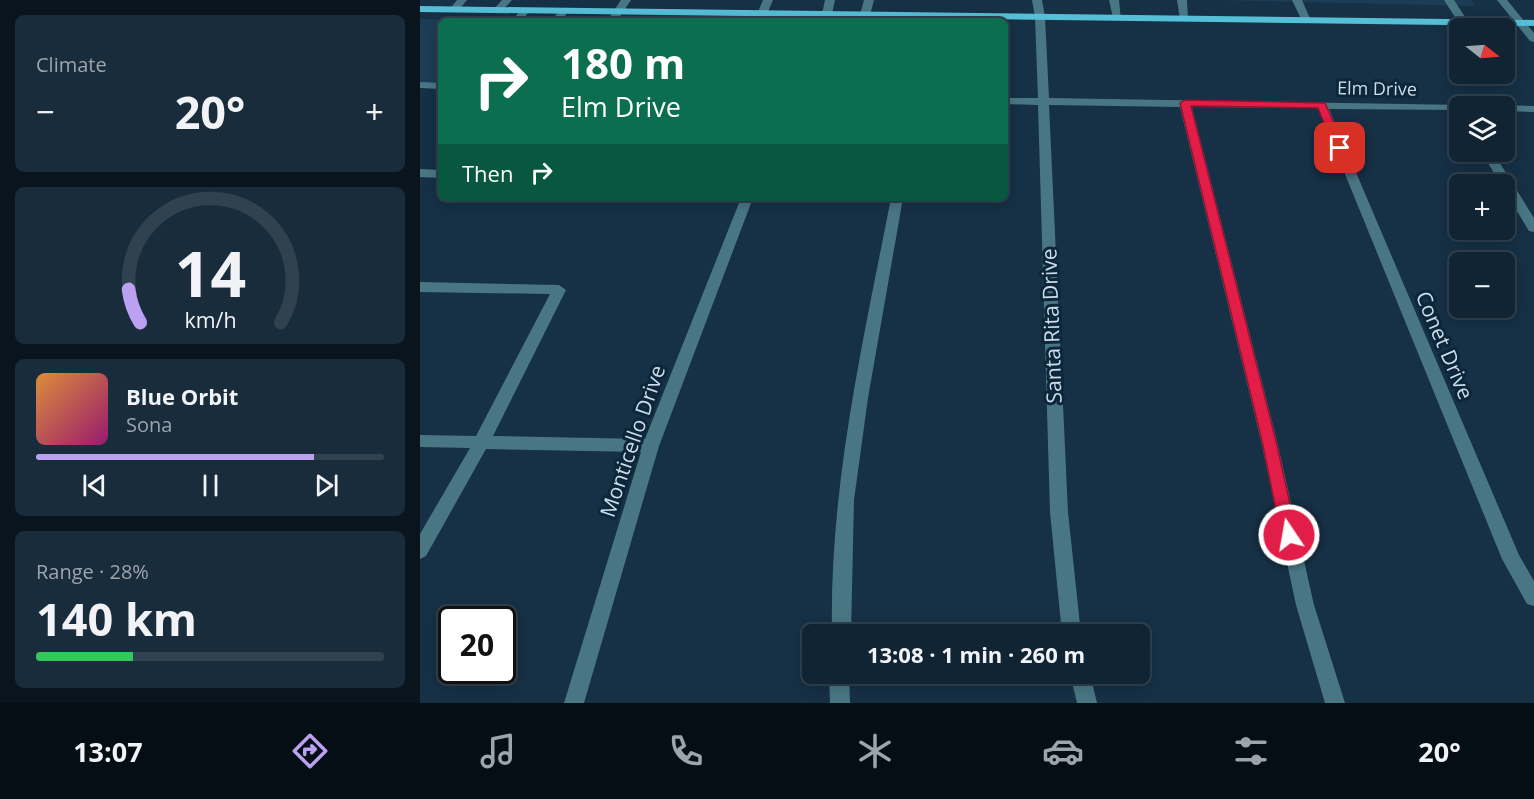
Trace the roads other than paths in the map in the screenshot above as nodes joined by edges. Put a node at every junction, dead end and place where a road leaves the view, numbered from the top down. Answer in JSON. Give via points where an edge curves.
{"nodes":[{"id":1,"x":462,"y":0,"type":"edge"},
{"id":2,"x":507,"y":0,"type":"edge"},
{"id":3,"x":626,"y":0,"type":"edge"},
{"id":4,"x":701,"y":0,"type":"edge"},
{"id":5,"x":768,"y":0,"type":"edge"},
{"id":6,"x":830,"y":0,"type":"edge"},
{"id":7,"x":869,"y":0,"type":"edge"},
{"id":8,"x":1037,"y":0,"type":"edge"},
{"id":9,"x":1114,"y":0,"type":"edge"},
{"id":10,"x":1181,"y":0,"type":"edge"},
{"id":11,"x":1297,"y":0,"type":"edge"},
{"id":12,"x":1449,"y":0,"type":"edge"},
{"id":13,"x":1502,"y":0,"type":"edge"},
{"id":14,"x":420,"y":9,"type":"edge"},
{"id":15,"x":454,"y":9,"type":"junction"},
{"id":16,"x":498,"y":10,"type":"junction"},
{"id":17,"x":525,"y":10,"type":"junction"},
{"id":18,"x":563,"y":11,"type":"junction"},
{"id":19,"x":618,"y":11,"type":"junction"},
{"id":20,"x":694,"y":13,"type":"junction"},
{"id":21,"x":762,"y":14,"type":"junction"},
{"id":22,"x":827,"y":14,"type":"junction"},
{"id":23,"x":865,"y":15,"type":"junction"},
{"id":24,"x":1040,"y":17,"type":"junction"},
{"id":25,"x":519,"y":18,"type":"edge"},
{"id":26,"x":558,"y":18,"type":"edge"},
{"id":27,"x":614,"y":18,"type":"edge"},
{"id":28,"x":1118,"y":18,"type":"junction"},
{"id":29,"x":1461,"y":18,"type":"edge"},
{"id":30,"x":1185,"y":19,"type":"junction"},
{"id":31,"x":1306,"y":21,"type":"junction"},
{"id":32,"x":1449,"y":23,"type":"edge"},
{"id":33,"x":1515,"y":23,"type":"edge"},
{"id":34,"x":1521,"y":23,"type":"junction"},
{"id":35,"x":1534,"y":23,"type":"edge"},
{"id":36,"x":1534,"y":39,"type":"edge"},
{"id":37,"x":420,"y":85,"type":"edge"},
{"id":38,"x":438,"y":86,"type":"edge"},
{"id":39,"x":1008,"y":101,"type":"edge"},
{"id":40,"x":1042,"y":101,"type":"junction"},
{"id":41,"x":1185,"y":103,"type":"junction"},
{"id":42,"x":1322,"y":105,"type":"junction"},
{"id":43,"x":1449,"y":107,"type":"edge"},
{"id":44,"x":1515,"y":108,"type":"edge"},
{"id":45,"x":1534,"y":109,"type":"edge"},
{"id":46,"x":1493,"y":162,"type":"edge"},
{"id":47,"x":420,"y":173,"type":"edge"},
{"id":48,"x":438,"y":174,"type":"edge"},
{"id":49,"x":746,"y":201,"type":"edge"},
{"id":50,"x":896,"y":201,"type":"edge"},
{"id":51,"x":1534,"y":228,"type":"edge"},
{"id":52,"x":420,"y":287,"type":"edge"},
{"id":53,"x":420,"y":441,"type":"edge"},
{"id":54,"x":481,"y":443,"type":"junction"},
{"id":55,"x":651,"y":446,"type":"junction"},
{"id":56,"x":420,"y":551,"type":"edge"},
{"id":57,"x":1534,"y":598,"type":"edge"},
{"id":58,"x":841,"y":624,"type":"edge"},
{"id":59,"x":1070,"y":624,"type":"edge"},
{"id":60,"x":840,"y":684,"type":"edge"},
{"id":61,"x":1082,"y":684,"type":"edge"},
{"id":62,"x":573,"y":703,"type":"edge"},
{"id":63,"x":840,"y":703,"type":"edge"},
{"id":64,"x":1087,"y":703,"type":"edge"},
{"id":65,"x":1335,"y":703,"type":"edge"}],
"edges":[{"from":1,"to":15,"type":"street"},
{"from":2,"to":16,"type":"street"},
{"from":3,"to":19,"type":"street"},
{"from":4,"to":20,"type":"main road"},
{"from":5,"to":21,"type":"street"},
{"from":6,"to":22,"type":"street"},
{"from":7,"to":23,"type":"street"},
{"from":8,"to":24,"type":"street","name":"Santa Rita Drive"},
{"from":9,"to":28,"type":"street"},
{"from":10,"to":30,"type":"street"},
{"from":11,"to":31,"type":"street"},
{"from":12,"to":29,"type":"street"},
{"from":13,"to":34,"type":"street"},
{"from":14,"to":15,"type":"main road"},
{"from":15,"to":16,"type":"main road"},
{"from":16,"to":17,"type":"main road"},
{"from":17,"to":18,"type":"main road"},
{"from":17,"to":25,"type":"street"},
{"from":18,"to":19,"type":"main road"},
{"from":18,"to":26,"type":"street"},
{"from":19,"to":20,"type":"main road"},
{"from":19,"to":27,"type":"street"},
{"from":20,"to":21,"type":"main road"},
{"from":21,"to":22,"type":"main road"},
{"from":22,"to":23,"type":"main road"},
{"from":23,"to":24,"type":"main road"},
{"from":24,"to":28,"type":"main road"},
{"from":24,"to":40,"type":"street","name":"Santa Rita Drive"},
{"from":28,"to":30,"type":"main road"},
{"from":30,"to":31,"type":"main road"},
{"from":31,"to":32,"type":"main road"},
{"from":33,"to":34,"type":"main road"},
{"from":34,"to":35,"type":"main road"},
{"from":34,"to":36,"type":"street"},
{"from":37,"to":38,"type":"street"},
{"from":39,"to":40,"type":"street"},
{"from":40,"to":41,"type":"street","name":"Elm Drive"},
{"from":40,"to":59,"type":"street","name":"Santa Rita Drive","via":[[1059,512]]},
{"from":41,"to":42,"type":"street","name":"Elm Drive"},
{"from":41,"to":65,"type":"street","via":[[1269,441],[1305,605]]},
{"from":42,"to":43,"type":"street","name":"Elm Drive"},
{"from":42,"to":57,"type":"street","name":"Conet Drive","via":[[1512,559]]},
{"from":44,"to":45,"type":"street"},
{"from":46,"to":51,"type":"street"},
{"from":47,"to":48,"type":"street"},
{"from":49,"to":55,"type":"street","name":"Monticello Drive"},
{"from":50,"to":58,"type":"street","via":[[844,500]]},
{"from":52,"to":54,"type":"street","via":[[560,290]]},
{"from":53,"to":54,"type":"street"},
{"from":54,"to":55,"type":"street"},
{"from":54,"to":56,"type":"street"},
{"from":55,"to":62,"type":"street","name":"Monticello Drive"},
{"from":60,"to":63,"type":"street"},
{"from":61,"to":64,"type":"street"}]}
